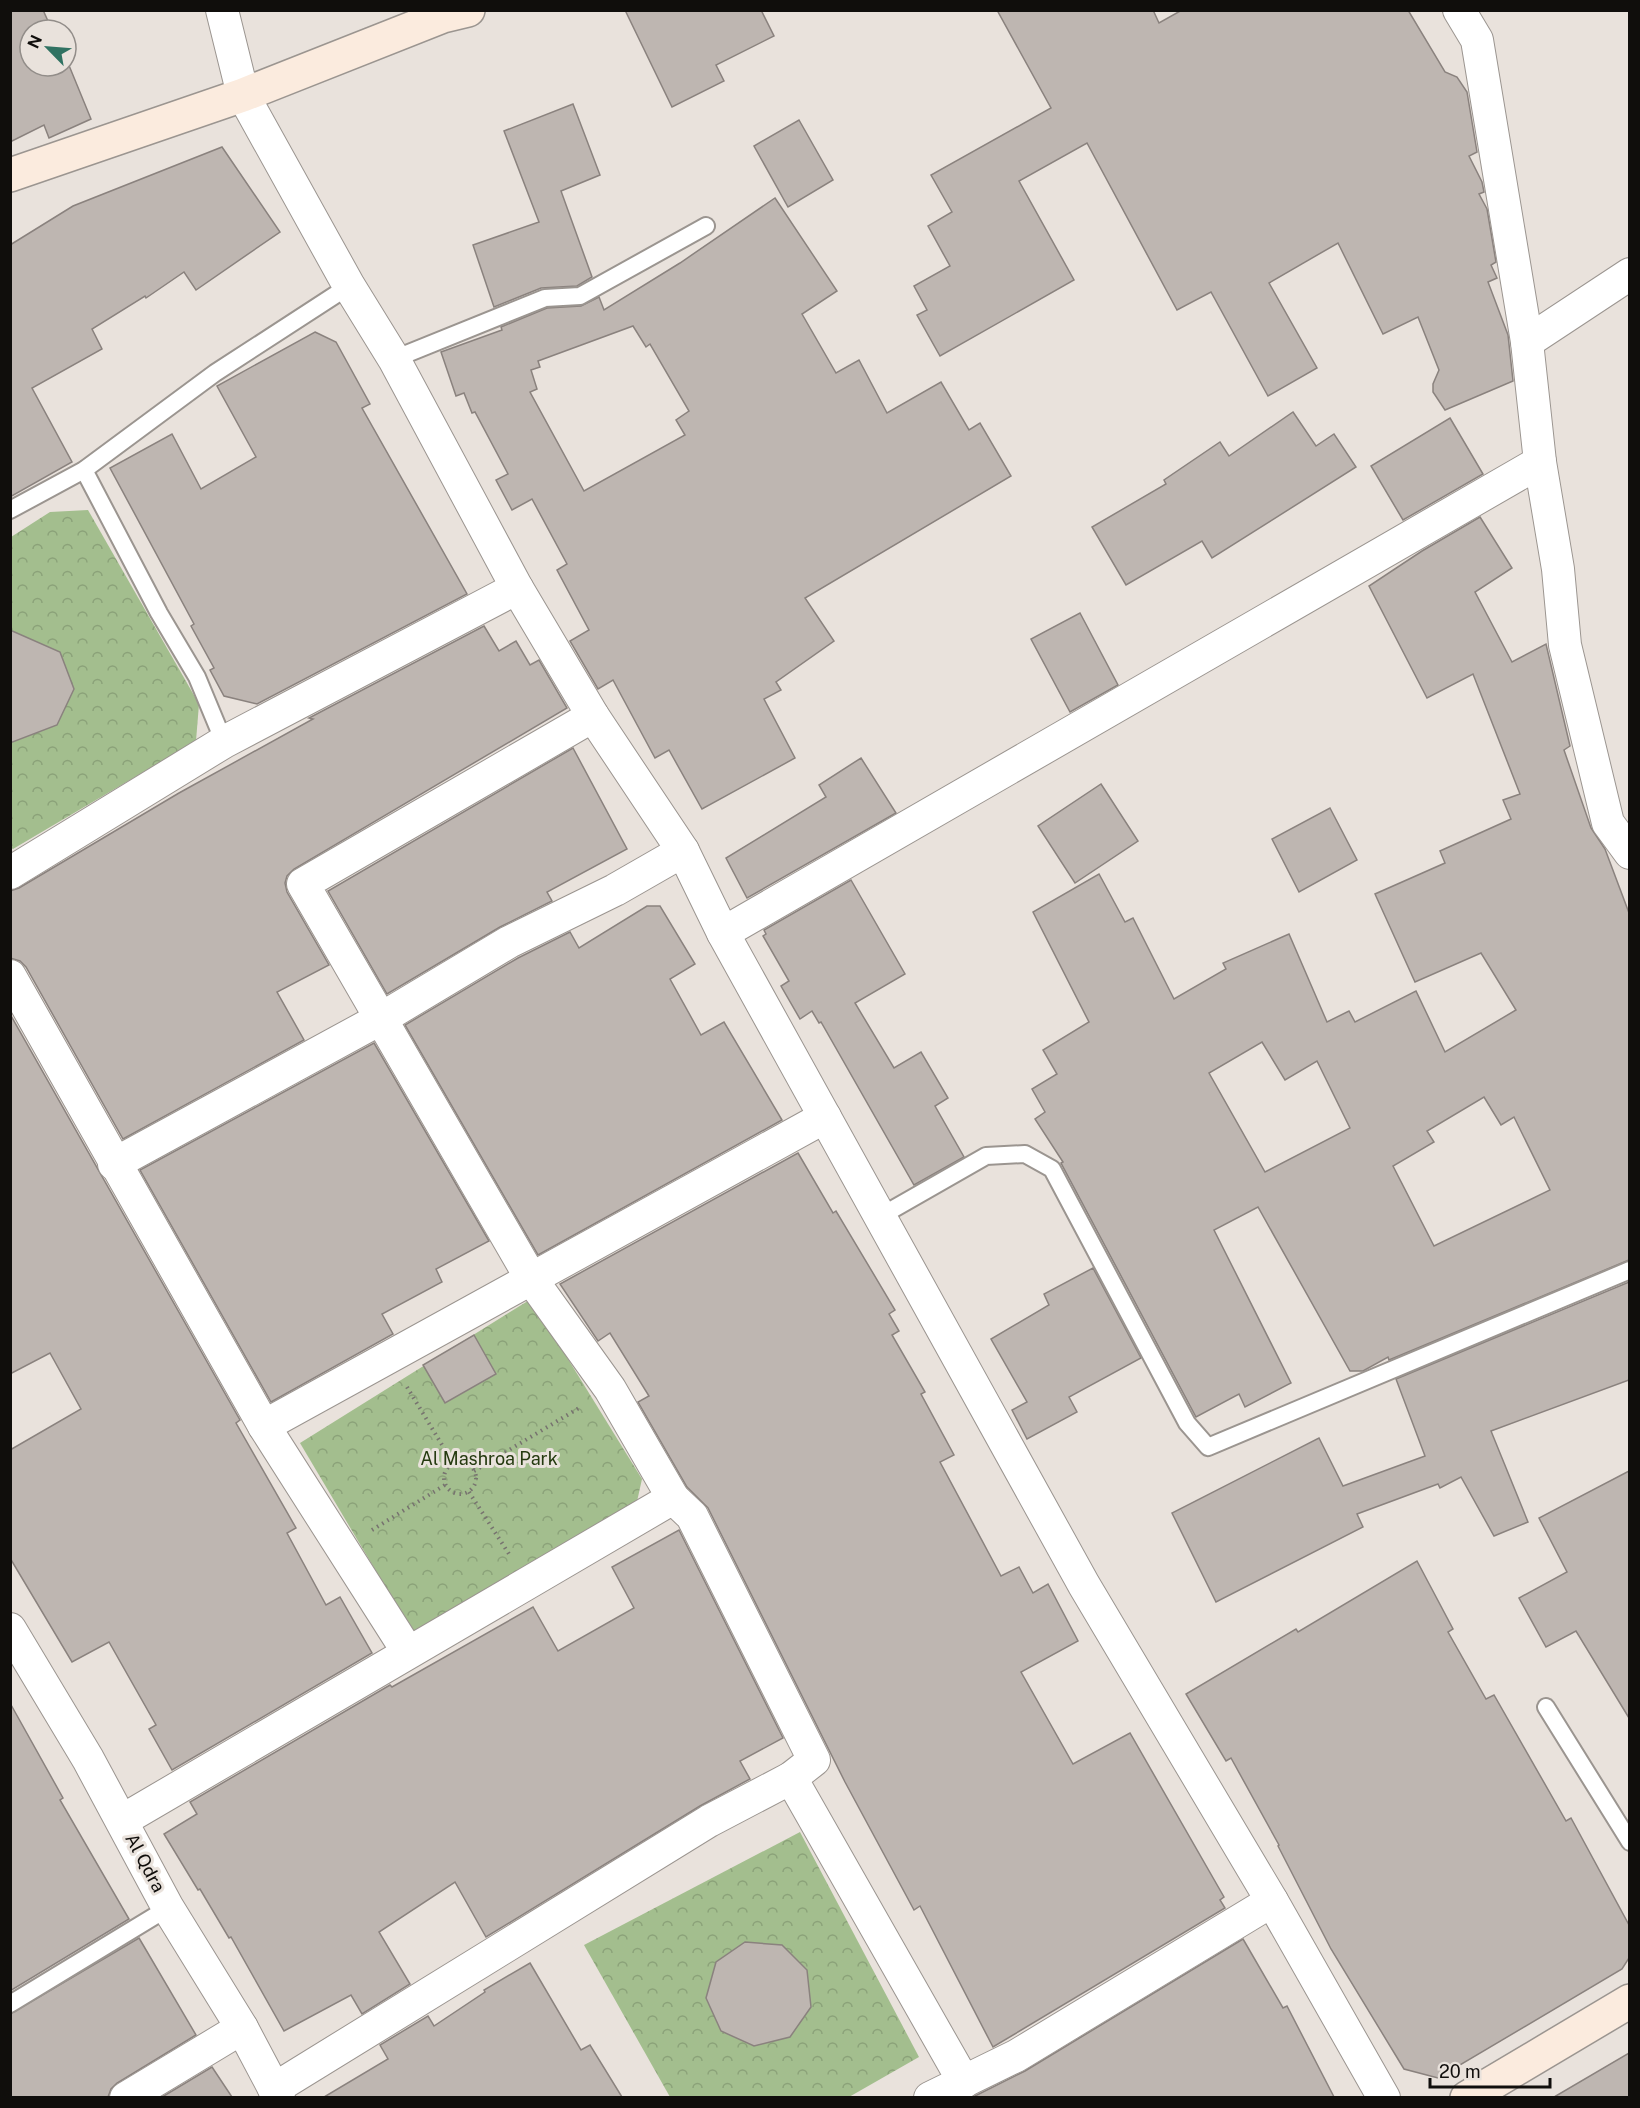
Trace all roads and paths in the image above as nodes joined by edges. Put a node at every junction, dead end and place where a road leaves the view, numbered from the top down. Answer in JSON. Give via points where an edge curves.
{"nodes":[{"id":1,"x":222,"y":10,"type":"edge"},
{"id":2,"x":468,"y":10,"type":"edge"},
{"id":3,"x":1459,"y":10,"type":"edge"},
{"id":4,"x":243,"y":95,"type":"junction"},
{"id":5,"x":10,"y":175,"type":"edge"},
{"id":6,"x":706,"y":226,"type":"dead end"},
{"id":7,"x":1629,"y":274,"type":"edge"},
{"id":8,"x":348,"y":286,"type":"junction"},
{"id":9,"x":1527,"y":342,"type":"junction"},
{"id":10,"x":393,"y":359,"type":"junction"},
{"id":11,"x":1540,"y":462,"type":"junction"},
{"id":12,"x":84,"y":470,"type":"junction"},
{"id":13,"x":10,"y":510,"type":"edge"},
{"id":14,"x":517,"y":588,"type":"junction"},
{"id":15,"x":593,"y":716,"type":"junction"},
{"id":16,"x":224,"y":742,"type":"junction"},
{"id":17,"x":683,"y":851,"type":"junction"},
{"id":18,"x":1629,"y":854,"type":"edge"},
{"id":19,"x":10,"y":873,"type":"edge"},
{"id":20,"x":723,"y":933,"type":"junction"},
{"id":21,"x":10,"y":976,"type":"edge"},
{"id":22,"x":382,"y":1018,"type":"junction"},
{"id":23,"x":825,"y":1117,"type":"junction"},
{"id":24,"x":114,"y":1164,"type":"junction"},
{"id":25,"x":881,"y":1216,"type":"junction"},
{"id":26,"x":1629,"y":1270,"type":"edge"},
{"id":27,"x":532,"y":1280,"type":"junction"},
{"id":28,"x":388,"y":1357,"type":"junction"},
{"id":29,"x":610,"y":1389,"type":"junction"},
{"id":30,"x":264,"y":1426,"type":"junction"},
{"id":31,"x":453,"y":1463,"type":"junction"},
{"id":32,"x":474,"y":1471,"type":"junction"},
{"id":33,"x":446,"y":1485,"type":"junction"},
{"id":34,"x":469,"y":1492,"type":"junction"},
{"id":35,"x":673,"y":1498,"type":"junction"},
{"id":36,"x":343,"y":1549,"type":"junction"},
{"id":37,"x":528,"y":1582,"type":"junction"},
{"id":38,"x":10,"y":1629,"type":"edge"},
{"id":39,"x":408,"y":1653,"type":"junction"},
{"id":40,"x":1546,"y":1707,"type":"dead end"},
{"id":41,"x":791,"y":1778,"type":"junction"},
{"id":42,"x":123,"y":1820,"type":"junction"},
{"id":43,"x":1629,"y":1842,"type":"edge"},
{"id":44,"x":1272,"y":1902,"type":"junction"},
{"id":45,"x":168,"y":1908,"type":"junction"},
{"id":46,"x":1629,"y":2001,"type":"edge"},
{"id":47,"x":10,"y":2004,"type":"edge"},
{"id":48,"x":243,"y":2028,"type":"junction"},
{"id":49,"x":964,"y":2082,"type":"junction"},
{"id":50,"x":277,"y":2093,"type":"edge"},
{"id":51,"x":126,"y":2097,"type":"edge"},
{"id":52,"x":930,"y":2097,"type":"edge"},
{"id":53,"x":1384,"y":2097,"type":"edge"},
{"id":54,"x":1467,"y":2097,"type":"edge"}],
"edges":[{"from":1,"to":4,"type":"street"},
{"from":2,"to":4,"type":"street","via":[[443,16]]},
{"from":3,"to":9,"type":"street","via":[[1478,40]]},
{"from":4,"to":5,"type":"street"},
{"from":4,"to":8,"type":"street"},
{"from":6,"to":10,"type":"lane","via":[[580,296],[545,298]]},
{"from":7,"to":9,"type":"street"},
{"from":8,"to":10,"type":"street"},
{"from":8,"to":12,"type":"lane","via":[[215,373]]},
{"from":9,"to":11,"type":"street"},
{"from":10,"to":14,"type":"street"},
{"from":11,"to":18,"type":"street","via":[[1568,656],[1608,823]]},
{"from":11,"to":20,"type":"street"},
{"from":12,"to":13,"type":"lane"},
{"from":12,"to":16,"type":"lane","via":[[197,677]]},
{"from":14,"to":15,"type":"street"},
{"from":14,"to":16,"type":"street"},
{"from":15,"to":17,"type":"street"},
{"from":15,"to":22,"type":"street","via":[[303,884]]},
{"from":16,"to":19,"type":"street"},
{"from":17,"to":20,"type":"street"},
{"from":17,"to":22,"type":"street","via":[[615,890],[509,942]]},
{"from":20,"to":23,"type":"street"},
{"from":21,"to":24,"type":"street"},
{"from":22,"to":24,"type":"street"},
{"from":22,"to":27,"type":"street"},
{"from":23,"to":25,"type":"street"},
{"from":23,"to":27,"type":"street"},
{"from":24,"to":30,"type":"street"},
{"from":25,"to":26,"type":"lane","via":[[986,1156],[1025,1154],[1052,1169],[1187,1423],[1209,1447]]},
{"from":25,"to":44,"type":"street","via":[[1084,1585]]},
{"from":27,"to":28,"type":"street"},
{"from":27,"to":29,"type":"street"},
{"from":28,"to":30,"type":"street"},
{"from":28,"to":31,"type":"path"},
{"from":29,"to":32,"type":"path"},
{"from":29,"to":35,"type":"street"},
{"from":30,"to":36,"type":"street"},
{"from":31,"to":32,"type":"path","via":[[466,1463]]},
{"from":31,"to":33,"type":"path","via":[[445,1472]]},
{"from":32,"to":34,"type":"path","via":[[475,1484]]},
{"from":33,"to":34,"type":"path","via":[[455,1493]]},
{"from":33,"to":36,"type":"path"},
{"from":34,"to":37,"type":"path"},
{"from":35,"to":37,"type":"street"},
{"from":35,"to":41,"type":"street","via":[[692,1516],[814,1760]]},
{"from":36,"to":39,"type":"street"},
{"from":37,"to":39,"type":"street"},
{"from":38,"to":42,"type":"street","name":"Al Qdra"},
{"from":39,"to":42,"type":"street"},
{"from":40,"to":43,"type":"lane"},
{"from":41,"to":49,"type":"street"},
{"from":41,"to":50,"type":"street","via":[[709,1821]]},
{"from":42,"to":45,"type":"street","name":"Al Qdra"},
{"from":44,"to":49,"type":"street","via":[[1016,2056]]},
{"from":44,"to":53,"type":"street"},
{"from":45,"to":47,"type":"lane"},
{"from":45,"to":48,"type":"street","name":"Al Qdra"},
{"from":46,"to":54,"type":"street"},
{"from":48,"to":50,"type":"street","name":"Al Qdra"},
{"from":48,"to":51,"type":"street"},
{"from":49,"to":52,"type":"street"}]}
